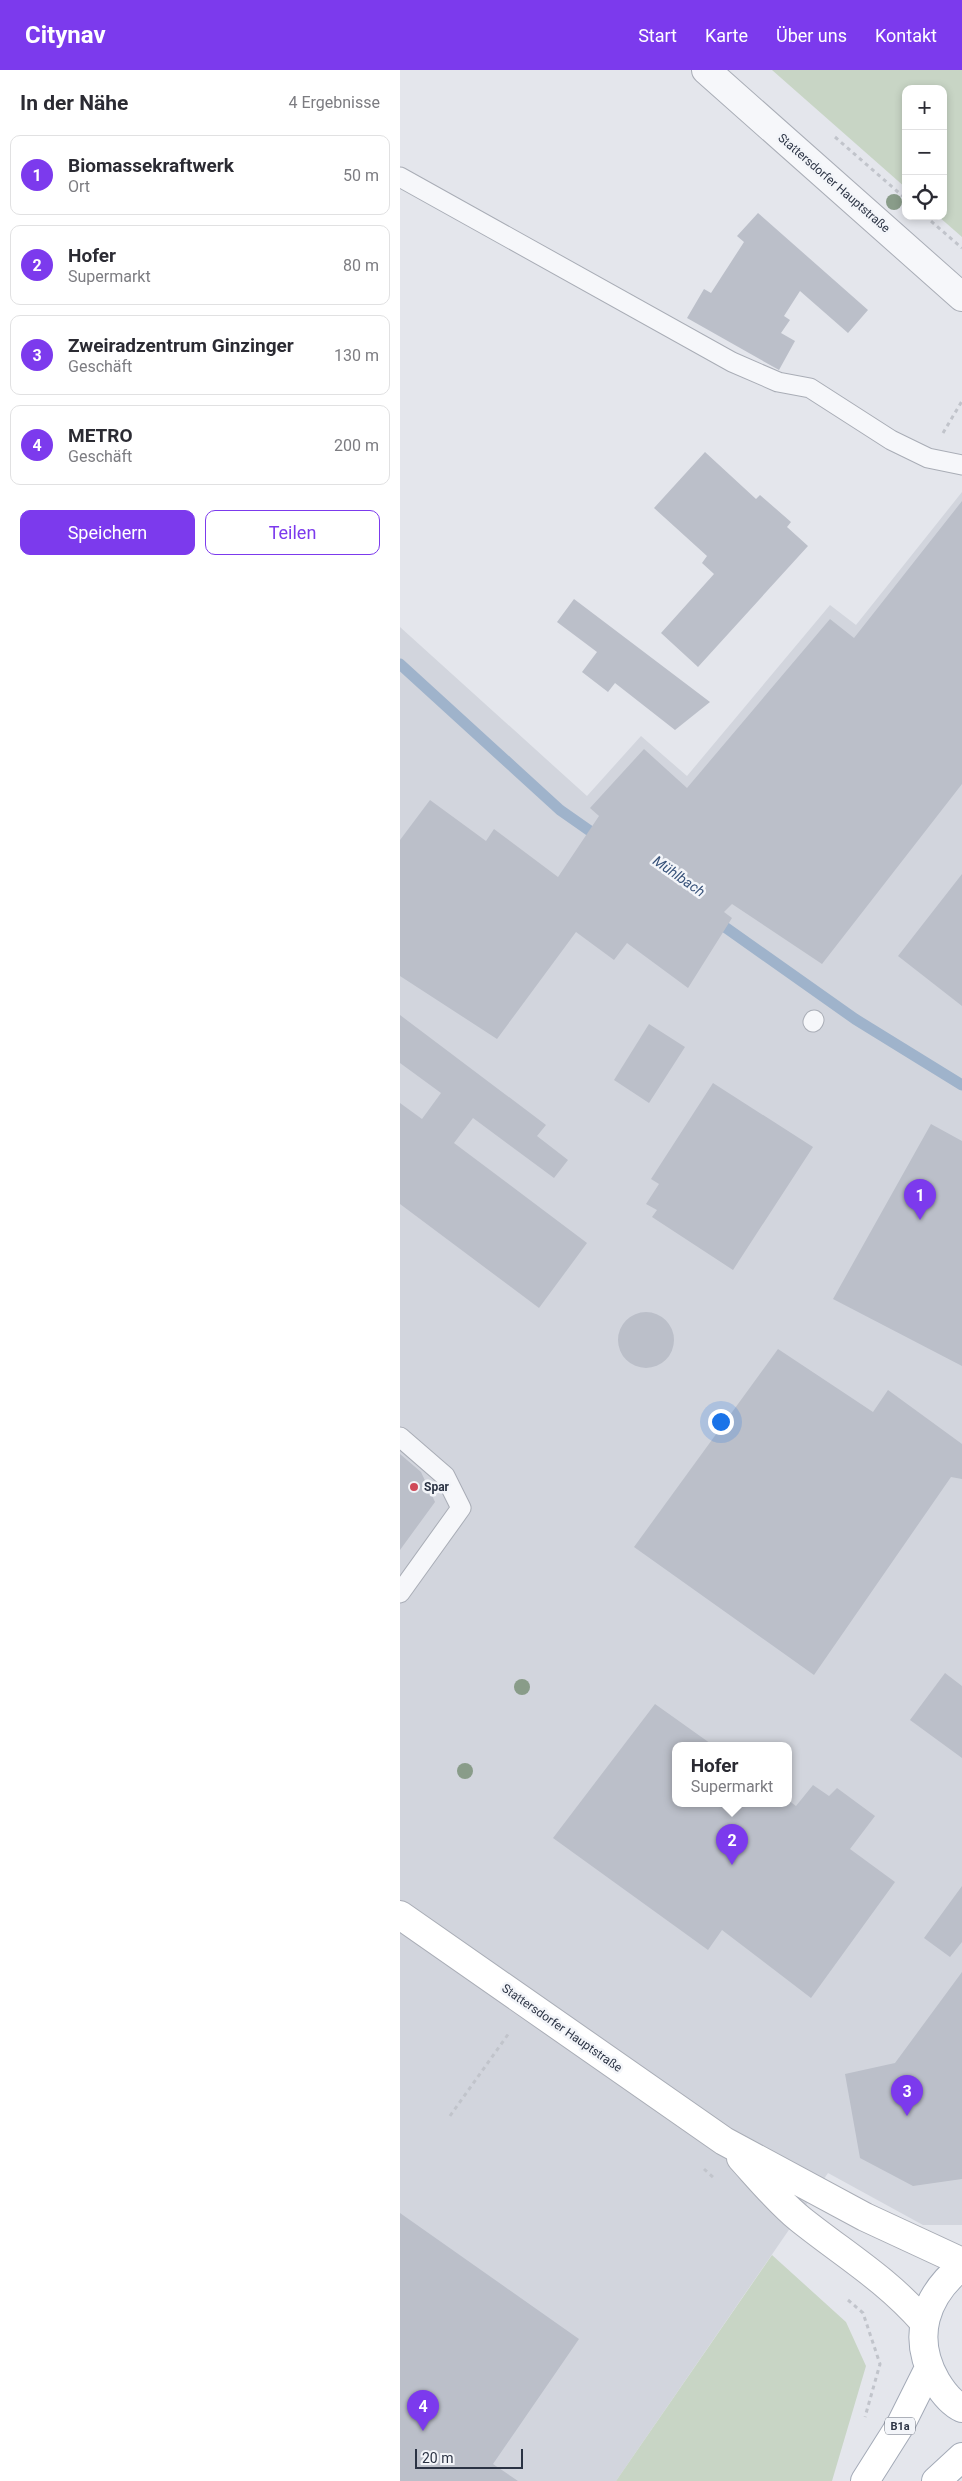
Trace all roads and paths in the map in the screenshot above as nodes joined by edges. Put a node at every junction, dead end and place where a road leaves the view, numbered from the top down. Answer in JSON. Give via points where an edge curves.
{"nodes":[{"id":1,"x":706,"y":70,"type":"edge"},
{"id":2,"x":400,"y":177,"type":"edge"},
{"id":3,"x":930,"y":220,"type":"edge"},
{"id":4,"x":962,"y":248,"type":"edge"},
{"id":5,"x":962,"y":297,"type":"edge"},
{"id":6,"x":962,"y":401,"type":"edge"},
{"id":7,"x":928,"y":458,"type":"junction"},
{"id":8,"x":962,"y":466,"type":"edge"},
{"id":9,"x":400,"y":1437,"type":"edge"},
{"id":10,"x":400,"y":1593,"type":"edge"},
{"id":11,"x":400,"y":1915,"type":"edge"},
{"id":12,"x":501,"y":2027,"type":"dead end"},
{"id":13,"x":509,"y":2033,"type":"junction"},
{"id":14,"x":518,"y":2038,"type":"dead end"},
{"id":15,"x":450,"y":2116,"type":"dead end"},
{"id":16,"x":724,"y":2141,"type":"junction"},
{"id":17,"x":697,"y":2164,"type":"dead end"},
{"id":18,"x":720,"y":2183,"type":"dead end"},
{"id":19,"x":962,"y":2262,"type":"edge"},
{"id":20,"x":962,"y":2266,"type":"edge"},
{"id":21,"x":842,"y":2293,"type":"dead end"},
{"id":22,"x":924,"y":2322,"type":"junction"},
{"id":23,"x":929,"y":2368,"type":"junction"},
{"id":24,"x":962,"y":2408,"type":"edge"},
{"id":25,"x":862,"y":2426,"type":"dead end"},
{"id":26,"x":962,"y":2457,"type":"edge"},
{"id":27,"x":865,"y":2481,"type":"edge"},
{"id":28,"x":936,"y":2481,"type":"edge"}],
"edges":[{"from":1,"to":5,"type":"street","name":"Stattersdorfer Hauptstraße"},
{"from":2,"to":7,"type":"lane","via":[[732,362],[778,382],[810,388],[891,440]]},
{"from":3,"to":4,"type":"path"},
{"from":6,"to":7,"type":"path"},
{"from":7,"to":8,"type":"lane"},
{"from":9,"to":10,"type":"lane","via":[[445,1476],[460,1508]]},
{"from":11,"to":16,"type":"main road","name":"Stattersdorfer Hauptstraße"},
{"from":12,"to":13,"type":"path"},
{"from":13,"to":14,"type":"path"},
{"from":13,"to":15,"type":"path"},
{"from":16,"to":19,"type":"main road","name":"Stattersdorfer Hauptstraße","via":[[865,2217]]},
{"from":16,"to":22,"type":"main road","name":"Stattersdorfer Hauptstraße","via":[[787,2208],[878,2276]]},
{"from":17,"to":18,"type":"path"},
{"from":20,"to":22,"type":"main road","via":[[946,2279],[937,2292]]},
{"from":21,"to":25,"type":"path","via":[[863,2313],[880,2364]]},
{"from":22,"to":23,"type":"main road","via":[[923,2346]]},
{"from":23,"to":24,"type":"main road","via":[[941,2389]]},
{"from":23,"to":27,"type":"main road","number":"B1a","via":[[901,2424]]},
{"from":26,"to":28,"type":"main road"}]}
